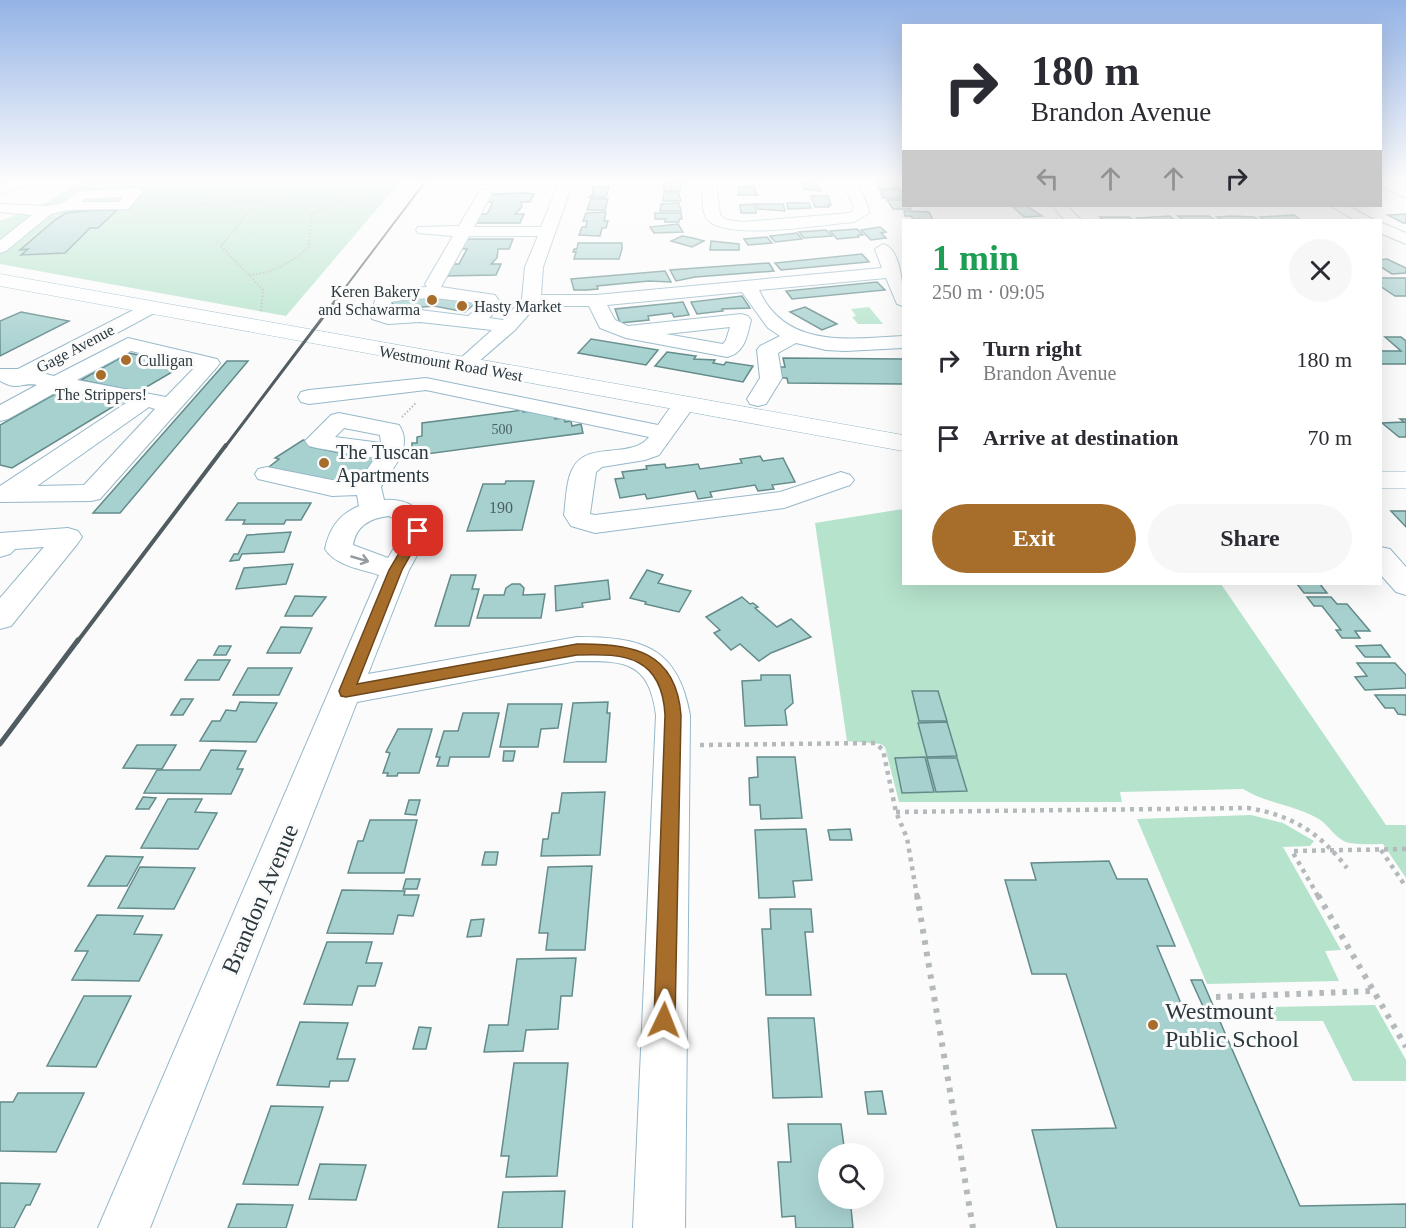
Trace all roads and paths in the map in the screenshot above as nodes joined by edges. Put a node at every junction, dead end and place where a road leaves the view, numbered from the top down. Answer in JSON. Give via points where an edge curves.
{"nodes":[{"id":1,"x":226,"y":239,"type":"edge"},
{"id":2,"x":309,"y":239,"type":"edge"},
{"id":3,"x":459,"y":239,"type":"edge"},
{"id":4,"x":540,"y":239,"type":"edge"},
{"id":5,"x":883,"y":249,"type":"dead end"},
{"id":6,"x":892,"y":272,"type":"junction"},
{"id":7,"x":249,"y":275,"type":"junction"},
{"id":8,"x":0,"y":280,"type":"edge"},
{"id":9,"x":434,"y":284,"type":"dead end"},
{"id":10,"x":749,"y":285,"type":"junction"},
{"id":11,"x":902,"y":297,"type":"edge"},
{"id":12,"x":531,"y":300,"type":"junction"},
{"id":13,"x":596,"y":301,"type":"junction"},
{"id":14,"x":149,"y":308,"type":"junction"},
{"id":15,"x":261,"y":312,"type":"dead end"},
{"id":16,"x":472,"y":322,"type":"junction"},
{"id":17,"x":508,"y":326,"type":"junction"},
{"id":18,"x":76,"y":327,"type":"dead end"},
{"id":19,"x":626,"y":332,"type":"junction"},
{"id":20,"x":793,"y":337,"type":"junction"},
{"id":21,"x":902,"y":342,"type":"edge"},
{"id":22,"x":463,"y":365,"type":"junction"},
{"id":23,"x":0,"y":367,"type":"edge"},
{"id":24,"x":11,"y":376,"type":"edge"},
{"id":25,"x":56,"y":383,"type":"junction"},
{"id":26,"x":426,"y":384,"type":"junction"},
{"id":27,"x":0,"y":388,"type":"edge"},
{"id":28,"x":309,"y":397,"type":"dead end"},
{"id":29,"x":758,"y":399,"type":"dead end"},
{"id":30,"x":145,"y":400,"type":"junction"},
{"id":31,"x":171,"y":405,"type":"junction"},
{"id":32,"x":684,"y":405,"type":"junction"},
{"id":33,"x":0,"y":414,"type":"edge"},
{"id":34,"x":664,"y":432,"type":"junction"},
{"id":35,"x":392,"y":439,"type":"joint"},
{"id":36,"x":902,"y":443,"type":"edge"},
{"id":37,"x":267,"y":474,"type":"dead end"},
{"id":38,"x":841,"y":480,"type":"dead end"},
{"id":39,"x":1382,"y":480,"type":"edge"},
{"id":40,"x":1406,"y":480,"type":"edge"},
{"id":41,"x":4,"y":494,"type":"edge"},
{"id":42,"x":370,"y":499,"type":"junction"},
{"id":43,"x":0,"y":548,"type":"edge"},
{"id":44,"x":1382,"y":558,"type":"edge"},
{"id":45,"x":395,"y":570,"type":"junction"},
{"id":46,"x":1406,"y":585,"type":"edge"},
{"id":47,"x":0,"y":618,"type":"edge"},
{"id":48,"x":346,"y":691,"type":"junction"},
{"id":49,"x":672,"y":743,"type":"junction"},
{"id":50,"x":896,"y":812,"type":"junction"},
{"id":51,"x":1406,"y":849,"type":"edge"},
{"id":52,"x":1381,"y":850,"type":"junction"},
{"id":53,"x":1335,"y":851,"type":"junction"},
{"id":54,"x":1347,"y":868,"type":"dead end"},
{"id":55,"x":1406,"y":887,"type":"edge"},
{"id":56,"x":1373,"y":991,"type":"junction"},
{"id":57,"x":1216,"y":997,"type":"dead end"},
{"id":58,"x":1406,"y":1047,"type":"edge"},
{"id":59,"x":124,"y":1228,"type":"edge"},
{"id":60,"x":659,"y":1228,"type":"edge"},
{"id":61,"x":973,"y":1228,"type":"edge"}],
"edges":[{"from":1,"to":7,"type":"path","via":[[221,246]]},
{"from":2,"to":7,"type":"path","via":[[309,247],[279,270]]},
{"from":3,"to":9,"type":"street"},
{"from":4,"to":12,"type":"street"},
{"from":5,"to":6,"type":"street"},
{"from":6,"to":10,"type":"street"},
{"from":6,"to":11,"type":"street"},
{"from":7,"to":15,"type":"path","via":[[263,290]]},
{"from":8,"to":14,"type":"main road","name":"Westmount Road West"},
{"from":10,"to":13,"type":"street"},
{"from":10,"to":20,"type":"street","via":[[771,322]]},
{"from":12,"to":13,"type":"street"},
{"from":12,"to":17,"type":"street"},
{"from":13,"to":19,"type":"street","via":[[607,324]]},
{"from":14,"to":22,"type":"main road","name":"Westmount Road West"},
{"from":14,"to":24,"type":"street","name":"Gage Avenue"},
{"from":16,"to":16,"type":"street","via":[[420,316],[388,318],[380,315],[383,299],[393,295],[444,291],[489,299],[493,305]]},
{"from":16,"to":17,"type":"street"},
{"from":17,"to":22,"type":"street"},
{"from":18,"to":23,"type":"street"},
{"from":19,"to":19,"type":"street","via":[[695,325],[741,320],[736,342],[727,351]]},
{"from":20,"to":21,"type":"street","via":[[818,344]]},
{"from":20,"to":29,"type":"street","via":[[767,350],[771,378]]},
{"from":22,"to":32,"type":"main road","name":"Westmount Road West"},
{"from":24,"to":25,"type":"street"},
{"from":24,"to":27,"type":"street","name":"Gage Avenue"},
{"from":25,"to":30,"type":"street"},
{"from":25,"to":31,"type":"street","via":[[128,344],[210,363]]},
{"from":25,"to":33,"type":"street"},
{"from":26,"to":28,"type":"street"},
{"from":26,"to":34,"type":"street"},
{"from":26,"to":35,"type":"path","via":[[425,393]]},
{"from":30,"to":31,"type":"street"},
{"from":30,"to":41,"type":"street"},
{"from":31,"to":41,"type":"street","via":[[91,492]]},
{"from":32,"to":34,"type":"street"},
{"from":32,"to":36,"type":"main road","name":"Westmount Road West"},
{"from":34,"to":38,"type":"street","via":[[645,453],[594,461],[584,470],[577,515],[580,520],[595,524],[784,500]]},
{"from":35,"to":42,"type":"street"},
{"from":37,"to":42,"type":"street"},
{"from":39,"to":40,"type":"main road"},
{"from":42,"to":45,"type":"street","name":"Brandon Avenue","via":[[406,511],[416,519],[418,531]]},
{"from":42,"to":45,"type":"street","name":"Brandon Avenue","one_way":true,"via":[[344,526],[338,538],[339,549]]},
{"from":43,"to":47,"type":"street","via":[[8,540],[68,537]]},
{"from":44,"to":46,"type":"street"},
{"from":45,"to":48,"type":"street","name":"Brandon Avenue"},
{"from":48,"to":49,"type":"street","via":[[577,649],[608,648],[636,656],[659,669],[671,693]]},
{"from":48,"to":59,"type":"street","name":"Brandon Avenue"},
{"from":49,"to":50,"type":"path","via":[[874,743],[885,756]]},
{"from":49,"to":60,"type":"street"},
{"from":50,"to":53,"type":"path","via":[[1271,810],[1317,833]]},
{"from":50,"to":61,"type":"path","via":[[907,838]]},
{"from":51,"to":52,"type":"path"},
{"from":52,"to":53,"type":"path"},
{"from":52,"to":55,"type":"path"},
{"from":53,"to":54,"type":"path"},
{"from":53,"to":56,"type":"path","via":[[1292,851]]},
{"from":56,"to":57,"type":"path"},
{"from":56,"to":58,"type":"path"}]}
